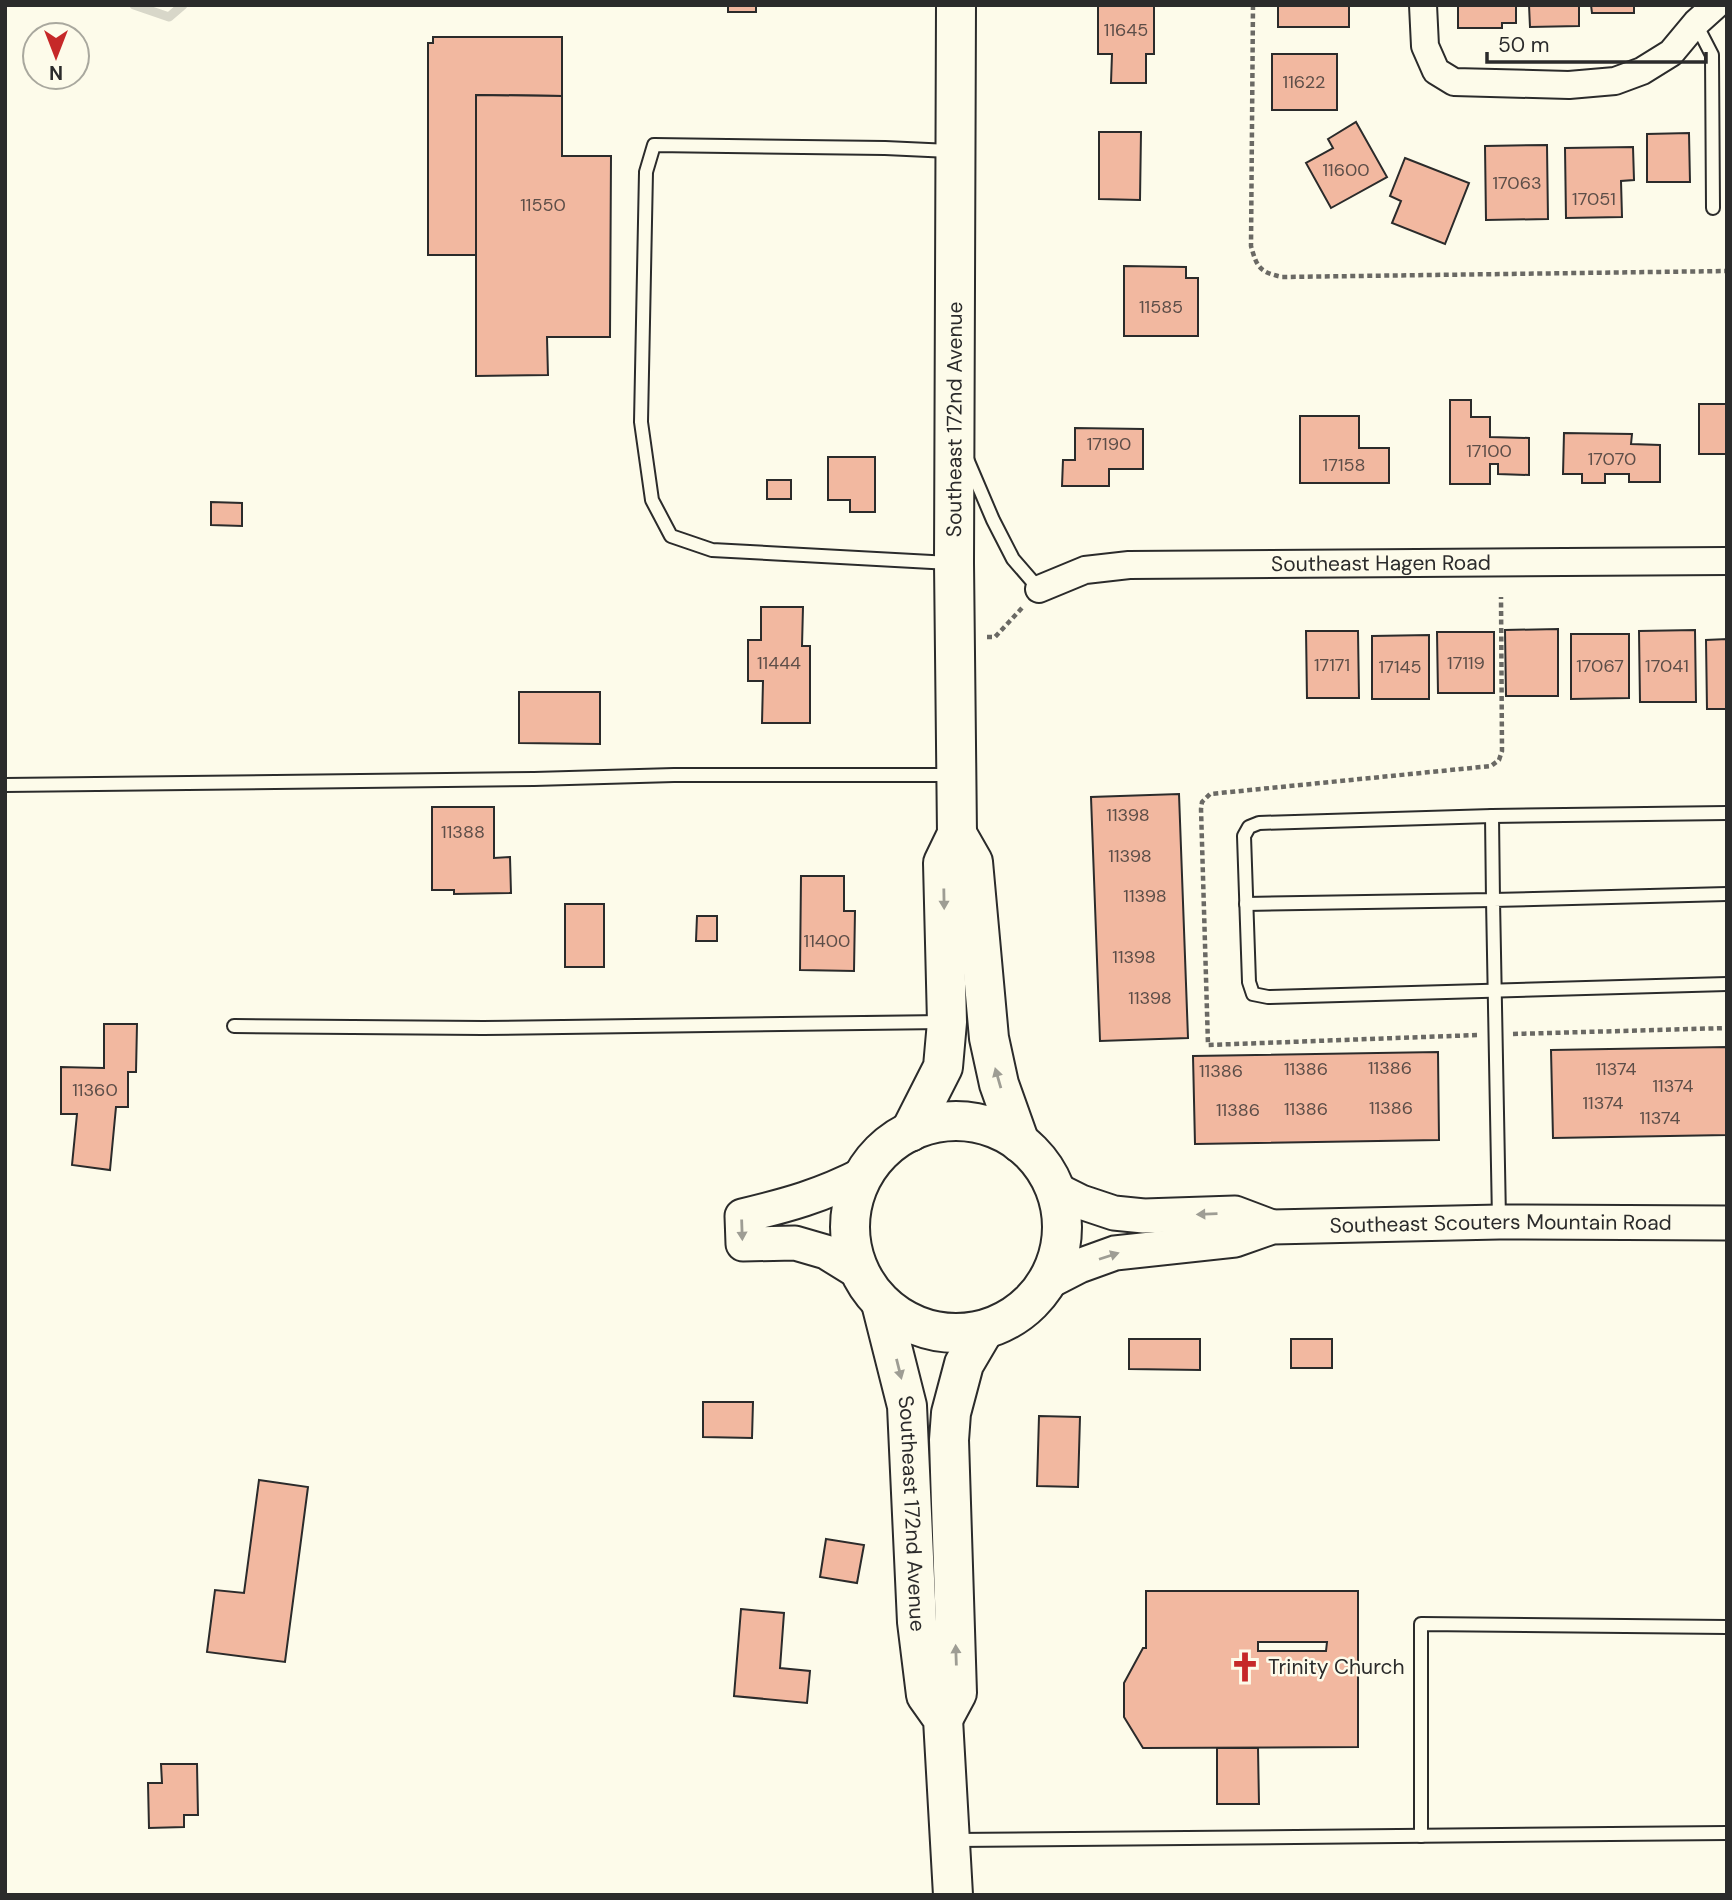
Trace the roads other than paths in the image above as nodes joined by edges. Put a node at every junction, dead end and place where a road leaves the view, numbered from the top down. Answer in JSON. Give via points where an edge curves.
{"nodes":[{"id":1,"x":957,"y":5,"type":"edge"},
{"id":2,"x":1423,"y":5,"type":"edge"},
{"id":3,"x":1716,"y":5,"type":"edge"},
{"id":4,"x":1696,"y":23,"type":"junction"},
{"id":5,"x":956,"y":152,"type":"junction"},
{"id":6,"x":1713,"y":208,"type":"dead end"},
{"id":7,"x":954,"y":430,"type":"junction"},
{"id":8,"x":1727,"y":561,"type":"edge"},
{"id":9,"x":954,"y":563,"type":"junction"},
{"id":10,"x":1039,"y":589,"type":"joint"},
{"id":11,"x":956,"y":775,"type":"junction"},
{"id":12,"x":5,"y":785,"type":"edge"},
{"id":13,"x":1727,"y":813,"type":"edge"},
{"id":14,"x":1492,"y":816,"type":"junction"},
{"id":15,"x":957,"y":834,"type":"junction"},
{"id":16,"x":1727,"y":894,"type":"edge"},
{"id":17,"x":1493,"y":901,"type":"junction"},
{"id":18,"x":1246,"y":904,"type":"junction"},
{"id":19,"x":1727,"y":985,"type":"edge"},
{"id":20,"x":1495,"y":990,"type":"junction"},
{"id":21,"x":947,"y":1023,"type":"junction"},
{"id":22,"x":234,"y":1026,"type":"dead end"},
{"id":23,"x":910,"y":1132,"type":"junction"},
{"id":24,"x":1020,"y":1143,"type":"junction"},
{"id":25,"x":864,"y":1174,"type":"junction"},
{"id":26,"x":1055,"y":1189,"type":"junction"},
{"id":27,"x":1499,"y":1222,"type":"junction"},
{"id":28,"x":1727,"y":1223,"type":"edge"},
{"id":29,"x":1272,"y":1227,"type":"junction"},
{"id":30,"x":1046,"y":1283,"type":"junction"},
{"id":31,"x":871,"y":1288,"type":"junction"},
{"id":32,"x":984,"y":1329,"type":"junction"},
{"id":33,"x":1727,"y":1628,"type":"edge"},
{"id":34,"x":943,"y":1719,"type":"junction"},
{"id":35,"x":1727,"y":1833,"type":"edge"},
{"id":36,"x":1422,"y":1836,"type":"junction"},
{"id":37,"x":951,"y":1840,"type":"junction"},
{"id":38,"x":953,"y":1895,"type":"edge"}],
"edges":[{"from":1,"to":5,"type":"main road","name":"Southeast 172nd Avenue"},
{"from":2,"to":4,"type":"street","via":[[1425,46],[1436,71],[1454,82],[1476,84],[1615,81],[1671,54]]},
{"from":3,"to":4,"type":"street"},
{"from":4,"to":6,"type":"lane","via":[[1712,55]]},
{"from":5,"to":7,"type":"main road","name":"Southeast 172nd Avenue"},
{"from":5,"to":9,"type":"lane","via":[[654,145],[646,172],[641,422],[652,500],[671,536],[712,550]]},
{"from":7,"to":9,"type":"main road","name":"Southeast 172nd Avenue"},
{"from":7,"to":10,"type":"lane","via":[[1013,559]]},
{"from":8,"to":10,"type":"street","name":"Southeast Hagen Road","via":[[1129,565],[1085,570]]},
{"from":9,"to":11,"type":"main road","name":"Southeast 172nd Avenue"},
{"from":11,"to":12,"type":"lane"},
{"from":11,"to":15,"type":"main road","name":"Southeast 172nd Avenue"},
{"from":13,"to":14,"type":"lane"},
{"from":14,"to":17,"type":"lane"},
{"from":14,"to":18,"type":"lane","via":[[1259,823],[1249,827],[1244,836]]},
{"from":15,"to":21,"type":"main road","name":"Southeast 172nd Avenue","one_way":true,"via":[[943,863]]},
{"from":24,"to":15,"type":"main road","name":"Southeast 172nd Avenue","one_way":true,"via":[[992,1056],[973,862]]},
{"from":16,"to":17,"type":"lane"},
{"from":17,"to":18,"type":"lane"},
{"from":17,"to":20,"type":"lane"},
{"from":18,"to":20,"type":"lane","via":[[1253,994]]},
{"from":19,"to":20,"type":"lane"},
{"from":20,"to":27,"type":"lane"},
{"from":21,"to":22,"type":"lane"},
{"from":21,"to":23,"type":"main road","name":"Southeast 172nd Avenue","via":[[943,1067]]},
{"from":23,"to":24,"type":"main road","name":"Southeast 172nd Avenue","via":[[928,1125],[967,1122],[985,1125]]},
{"from":23,"to":25,"type":"main road","name":"Southeast 172nd Avenue","via":[[884,1150]]},
{"from":24,"to":26,"type":"main road","name":"Southeast 172nd Avenue"},
{"from":25,"to":31,"type":"main road","name":"Southeast 172nd Avenue","via":[[855,1192],[849,1233],[853,1254]]},
{"from":25,"to":31,"type":"street","one_way":true,"via":[[828,1192],[742,1216],[743,1244],[795,1242],[825,1252]]},
{"from":29,"to":26,"type":"street","name":"Southeast Scouters Mountain Road","one_way":true,"via":[[1235,1213],[1114,1213]]},
{"from":26,"to":30,"type":"main road","name":"Southeast 172nd Avenue","via":[[1061,1237]]},
{"from":27,"to":28,"type":"street","name":"Southeast Scouters Mountain Road"},
{"from":27,"to":29,"type":"street","name":"Southeast Scouters Mountain Road"},
{"from":30,"to":29,"type":"street","name":"Southeast Scouters Mountain Road","one_way":true,"via":[[1115,1253],[1235,1240]]},
{"from":30,"to":32,"type":"main road","name":"Southeast 172nd Avenue","via":[[1020,1312]]},
{"from":31,"to":32,"type":"main road","name":"Southeast 172nd Avenue","via":[[898,1317],[918,1327],[962,1334]]},
{"from":31,"to":34,"type":"main road","name":"Southeast 172nd Avenue","one_way":true,"via":[[907,1406],[917,1622],[926,1695]]},
{"from":34,"to":32,"type":"main road","name":"Southeast 172nd Avenue","one_way":true,"via":[[957,1693],[951,1413],[964,1364]]},
{"from":33,"to":36,"type":"lane","via":[[1421,1623]]},
{"from":34,"to":37,"type":"main road","name":"Southeast 172nd Avenue"},
{"from":35,"to":36,"type":"lane"},
{"from":36,"to":37,"type":"lane"},
{"from":37,"to":38,"type":"main road","name":"Southeast 172nd Avenue"}]}
